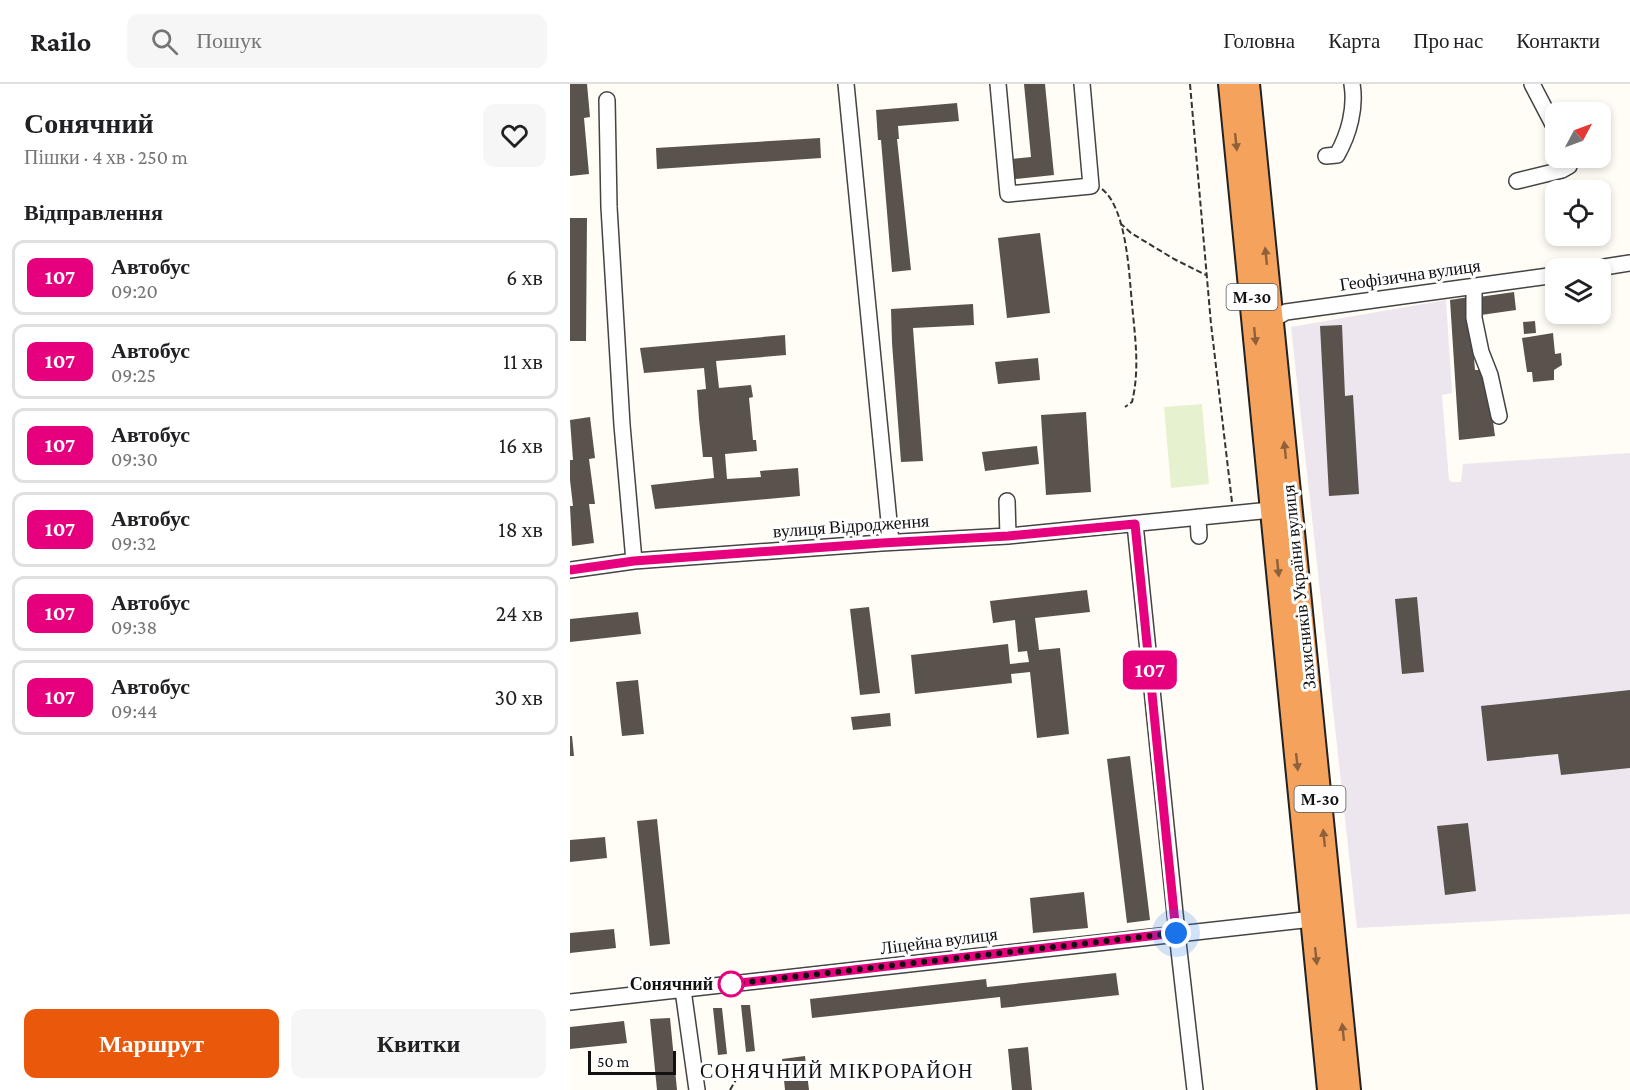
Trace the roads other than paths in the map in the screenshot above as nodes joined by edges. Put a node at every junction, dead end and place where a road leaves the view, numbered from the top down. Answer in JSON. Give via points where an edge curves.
{"nodes":[{"id":1,"x":846,"y":84,"type":"edge"},
{"id":2,"x":998,"y":84,"type":"edge"},
{"id":3,"x":1082,"y":84,"type":"edge"},
{"id":4,"x":1230,"y":84,"type":"edge"},
{"id":5,"x":1248,"y":84,"type":"edge"},
{"id":6,"x":1352,"y":84,"type":"edge"},
{"id":7,"x":1532,"y":84,"type":"edge"},
{"id":8,"x":607,"y":100,"type":"dead end"},
{"id":9,"x":1545,"y":109,"type":"edge"},
{"id":10,"x":1326,"y":156,"type":"dead end"},
{"id":11,"x":1566,"y":168,"type":"edge"},
{"id":12,"x":1517,"y":181,"type":"dead end"},
{"id":13,"x":1630,"y":263,"type":"edge"},
{"id":14,"x":1611,"y":266,"type":"edge"},
{"id":15,"x":1545,"y":276,"type":"edge"},
{"id":16,"x":1474,"y":286,"type":"junction"},
{"id":17,"x":1272,"y":320,"type":"junction"},
{"id":18,"x":1499,"y":416,"type":"dead end"},
{"id":19,"x":1007,"y":501,"type":"dead end"},
{"id":20,"x":1282,"y":509,"type":"junction"},
{"id":21,"x":1198,"y":517,"type":"junction"},
{"id":22,"x":1135,"y":524,"type":"junction"},
{"id":23,"x":1008,"y":536,"type":"junction"},
{"id":24,"x":1199,"y":537,"type":"dead end"},
{"id":25,"x":891,"y":543,"type":"junction"},
{"id":26,"x":634,"y":561,"type":"junction"},
{"id":27,"x":570,"y":570,"type":"edge"},
{"id":28,"x":1312,"y":919,"type":"junction"},
{"id":29,"x":1176,"y":933,"type":"junction"},
{"id":30,"x":683,"y":990,"type":"junction"},
{"id":31,"x":570,"y":1002,"type":"edge"},
{"id":32,"x":697,"y":1090,"type":"edge"},
{"id":33,"x":1194,"y":1090,"type":"edge"},
{"id":34,"x":1329,"y":1090,"type":"edge"},
{"id":35,"x":1349,"y":1090,"type":"edge"}],
"edges":[{"from":1,"to":25,"type":"street"},
{"from":2,"to":3,"type":"street","via":[[1008,194],[1091,186]]},
{"from":4,"to":20,"type":"highway","name":"Захисників України вулиця","number":"М-30","one_way":true},
{"from":17,"to":5,"type":"highway","name":"Захисників України вулиця","number":"М-30","one_way":true},
{"from":6,"to":10,"type":"street","via":[[1354,96],[1344,142],[1337,155]]},
{"from":7,"to":9,"type":"street"},
{"from":8,"to":26,"type":"street","via":[[609,207]]},
{"from":11,"to":12,"type":"street"},
{"from":13,"to":14,"type":"street"},
{"from":15,"to":16,"type":"street","name":"Геофізична вулиця"},
{"from":16,"to":17,"type":"street","name":"Геофізична вулиця","via":[[1286,312]]},
{"from":16,"to":18,"type":"street","via":[[1474,318]]},
{"from":20,"to":17,"type":"highway","name":"Захисників України вулиця","number":"М-30","one_way":true},
{"from":19,"to":23,"type":"street"},
{"from":20,"to":21,"type":"street","name":"вулиця Відродження"},
{"from":20,"to":28,"type":"highway","name":"Захисників України вулиця","number":"М-30","one_way":true},
{"from":35,"to":20,"type":"highway","name":"Захисників України вулиця","number":"М-30","one_way":true},
{"from":21,"to":22,"type":"street","name":"вулиця Відродження"},
{"from":21,"to":24,"type":"street"},
{"from":22,"to":23,"type":"street","name":"вулиця Відродження"},
{"from":22,"to":29,"type":"street"},
{"from":23,"to":25,"type":"street","name":"вулиця Відродження"},
{"from":25,"to":26,"type":"street","name":"вулиця Відродження"},
{"from":26,"to":27,"type":"street","name":"вулиця Відродження"},
{"from":28,"to":29,"type":"street","name":"Ліцейна вулиця"},
{"from":28,"to":34,"type":"highway","name":"Захисників України вулиця","number":"М-30","one_way":true},
{"from":29,"to":30,"type":"street","name":"Ліцейна вулиця"},
{"from":29,"to":33,"type":"street"},
{"from":30,"to":31,"type":"street","name":"Ліцейна вулиця"},
{"from":30,"to":32,"type":"street"}]}
